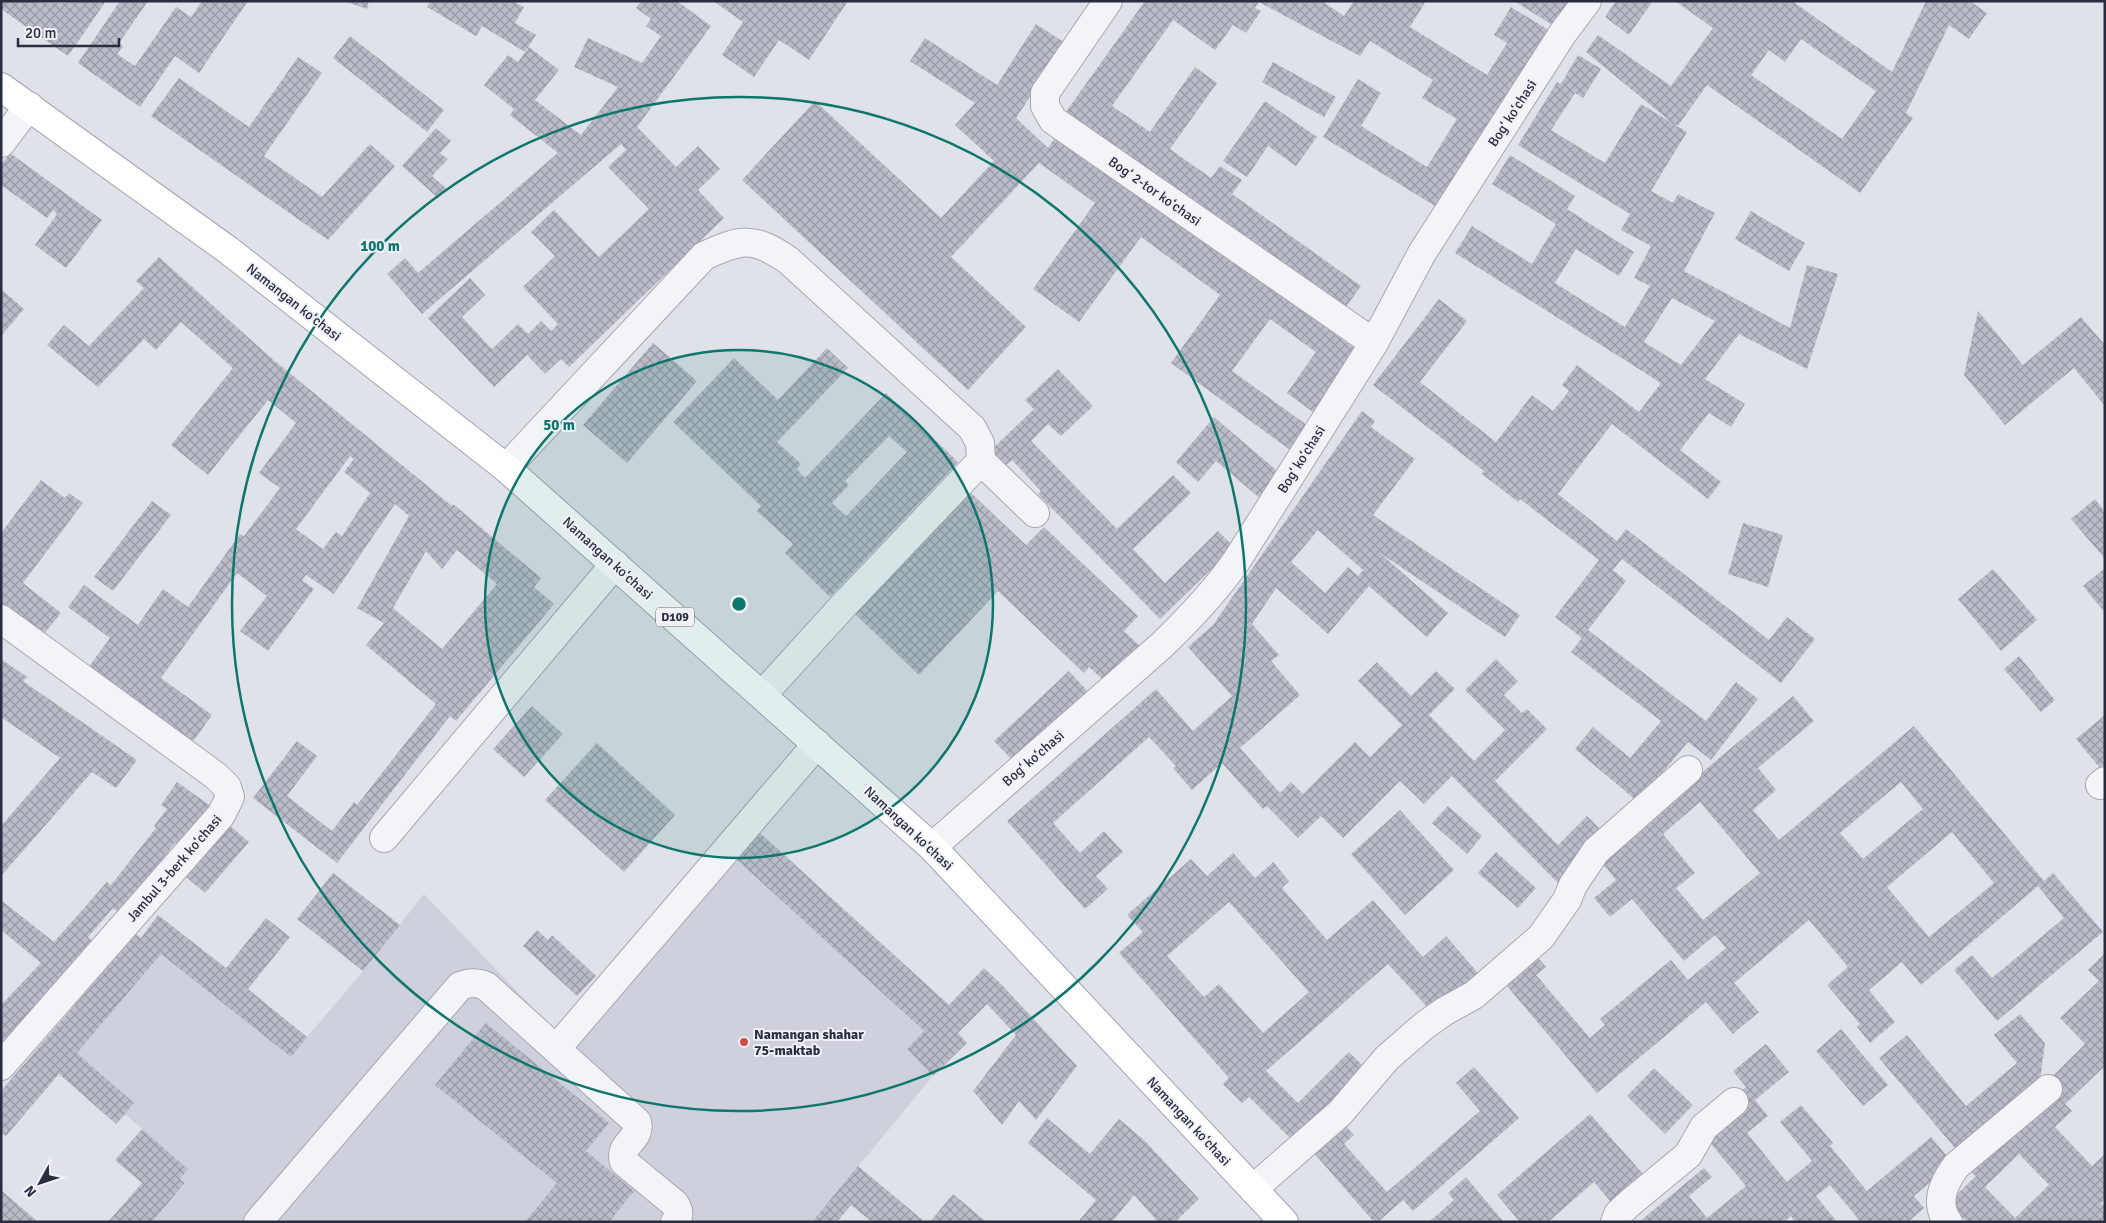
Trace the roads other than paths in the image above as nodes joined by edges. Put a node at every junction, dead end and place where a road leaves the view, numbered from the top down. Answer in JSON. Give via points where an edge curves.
{"nodes":[{"id":1,"x":1108,"y":1,"type":"edge"},
{"id":2,"x":1586,"y":1,"type":"edge"},
{"id":3,"x":1,"y":87,"type":"edge"},
{"id":4,"x":29,"y":106,"type":"junction"},
{"id":5,"x":1,"y":143,"type":"edge"},
{"id":6,"x":1374,"y":342,"type":"junction"},
{"id":7,"x":981,"y":461,"type":"junction"},
{"id":8,"x":506,"y":468,"type":"junction"},
{"id":9,"x":1035,"y":513,"type":"dead end"},
{"id":10,"x":615,"y":564,"type":"junction"},
{"id":11,"x":1,"y":619,"type":"edge"},
{"id":12,"x":762,"y":695,"type":"junction"},
{"id":13,"x":817,"y":744,"type":"junction"},
{"id":14,"x":1688,"y":770,"type":"dead end"},
{"id":15,"x":384,"y":838,"type":"dead end"},
{"id":16,"x":932,"y":847,"type":"junction"},
{"id":17,"x":556,"y":1049,"type":"junction"},
{"id":18,"x":1,"y":1066,"type":"edge"},
{"id":19,"x":2048,"y":1089,"type":"dead end"},
{"id":20,"x":1734,"y":1102,"type":"dead end"},
{"id":21,"x":1253,"y":1189,"type":"junction"},
{"id":22,"x":258,"y":1222,"type":"edge"},
{"id":23,"x":675,"y":1222,"type":"edge"},
{"id":24,"x":1284,"y":1222,"type":"edge"},
{"id":25,"x":1615,"y":1222,"type":"edge"},
{"id":26,"x":1948,"y":1222,"type":"edge"}],
"edges":[{"from":1,"to":6,"type":"street","name":"Bogʻ 2-tor koʻchasi","via":[[1045,93],[1045,106],[1053,120]]},
{"from":2,"to":6,"type":"street","name":"Bogʻ koʻchasi","via":[[1422,253]]},
{"from":3,"to":4,"type":"main road","name":"Namangan koʻchasi","number":"D109"},
{"from":4,"to":5,"type":"street"},
{"from":4,"to":8,"type":"main road","name":"Namangan koʻchasi","number":"D109","via":[[228,250]]},
{"from":6,"to":16,"type":"street","name":"Bogʻ koʻchasi","via":[[1215,591],[1162,645]]},
{"from":7,"to":8,"type":"street","via":[[980,443],[972,428],[788,260],[770,248],[752,243],[731,243],[704,256]]},
{"from":7,"to":9,"type":"street"},
{"from":7,"to":12,"type":"street"},
{"from":8,"to":10,"type":"main road","name":"Namangan koʻchasi","number":"D109"},
{"from":10,"to":12,"type":"main road","name":"Namangan koʻchasi","number":"D109"},
{"from":10,"to":15,"type":"street"},
{"from":11,"to":18,"type":"street","name":"Jambul 3-berk koʻchasi","via":[[216,776],[227,787],[230,797],[221,815]]},
{"from":12,"to":13,"type":"main road","name":"Namangan koʻchasi","number":"D109"},
{"from":13,"to":16,"type":"main road","name":"Namangan koʻchasi","number":"D109"},
{"from":13,"to":17,"type":"street"},
{"from":14,"to":21,"type":"street","via":[[1596,851],[1541,938],[1474,995],[1425,1025],[1387,1058],[1340,1113]]},
{"from":16,"to":21,"type":"main road","name":"Namangan koʻchasi","number":"D109"},
{"from":17,"to":22,"type":"street","via":[[486,986],[469,982],[460,986]]},
{"from":17,"to":23,"type":"street","via":[[637,1122],[636,1134],[623,1150],[624,1162],[675,1204],[679,1210]]},
{"from":19,"to":26,"type":"street","via":[[1956,1166],[1944,1181],[1942,1206]]},
{"from":20,"to":25,"type":"street","via":[[1704,1127],[1688,1155],[1630,1202]]},
{"from":21,"to":24,"type":"main road","name":"Namangan koʻchasi","number":"D109"}]}
